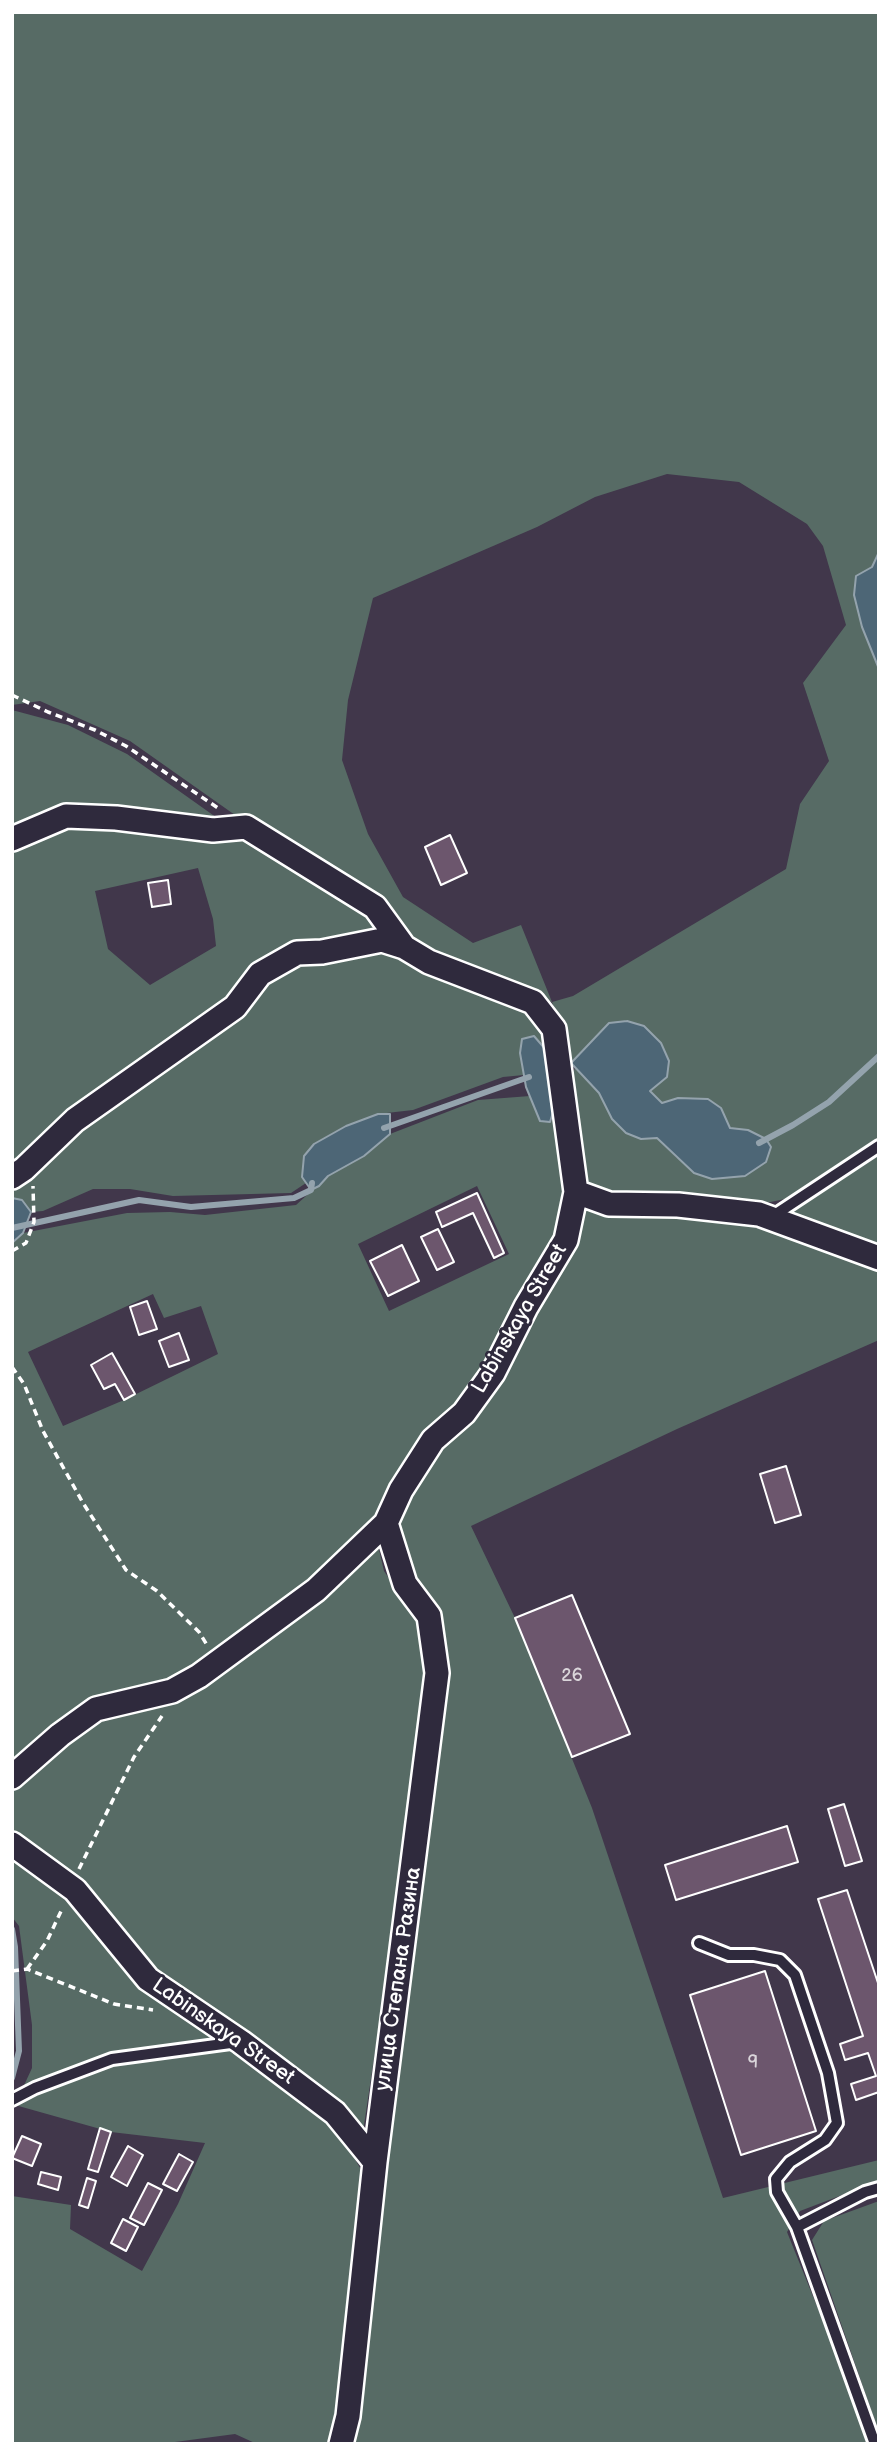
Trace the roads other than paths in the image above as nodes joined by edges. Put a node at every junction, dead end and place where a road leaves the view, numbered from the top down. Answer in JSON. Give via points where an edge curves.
{"nodes":[{"id":1,"x":12,"y":839,"type":"edge"},
{"id":2,"x":404,"y":947,"type":"junction"},
{"id":3,"x":879,"y":1146,"type":"edge"},
{"id":4,"x":18,"y":1173,"type":"edge"},
{"id":5,"x":576,"y":1192,"type":"junction"},
{"id":6,"x":770,"y":1218,"type":"junction"},
{"id":7,"x":879,"y":1258,"type":"edge"},
{"id":8,"x":386,"y":1523,"type":"junction"},
{"id":9,"x":12,"y":1777,"type":"edge"},
{"id":10,"x":12,"y":1844,"type":"edge"},
{"id":11,"x":699,"y":1943,"type":"dead end"},
{"id":12,"x":241,"y":2042,"type":"junction"},
{"id":13,"x":12,"y":2101,"type":"edge"},
{"id":14,"x":375,"y":2162,"type":"junction"},
{"id":15,"x":879,"y":2188,"type":"edge"},
{"id":16,"x":797,"y":2227,"type":"junction"},
{"id":17,"x":341,"y":2444,"type":"edge"},
{"id":18,"x":875,"y":2444,"type":"edge"}],
"edges":[{"from":1,"to":2,"type":"street","via":[[66,816],[213,830],[246,827],[375,907]]},
{"from":2,"to":4,"type":"street","via":[[382,940],[297,953],[260,974],[235,1007],[75,1120]]},
{"from":2,"to":5,"type":"street","name":"Labinskaya Street","via":[[429,962],[533,1002],[554,1029]]},
{"from":3,"to":6,"type":"lane"},
{"from":5,"to":6,"type":"street","via":[[608,1204],[678,1205]]},
{"from":5,"to":8,"type":"street","name":"Labinskaya Street","via":[[566,1240],[493,1373],[464,1413],[433,1440]]},
{"from":6,"to":7,"type":"street"},
{"from":8,"to":9,"type":"street","name":"Labinskaya Street","via":[[316,1590],[199,1676],[172,1691],[96,1709]]},
{"from":8,"to":14,"type":"street","name":"улица Степана Разина","via":[[405,1584],[429,1616],[437,1673]]},
{"from":10,"to":12,"type":"street","name":"Labinskaya Street","via":[[75,1890],[148,1979]]},
{"from":11,"to":16,"type":"lane","via":[[729,1955],[780,1960],[795,1975],[828,2073],[837,2123],[825,2140],[790,2162],[776,2179],[776,2192]]},
{"from":12,"to":13,"type":"lane","via":[[112,2059]]},
{"from":12,"to":14,"type":"street","name":"Labinskaya Street","via":[[335,2113]]},
{"from":14,"to":17,"type":"street","name":"улица Степана Разина","via":[[348,2416]]},
{"from":15,"to":16,"type":"lane"},
{"from":16,"to":18,"type":"lane"}]}
